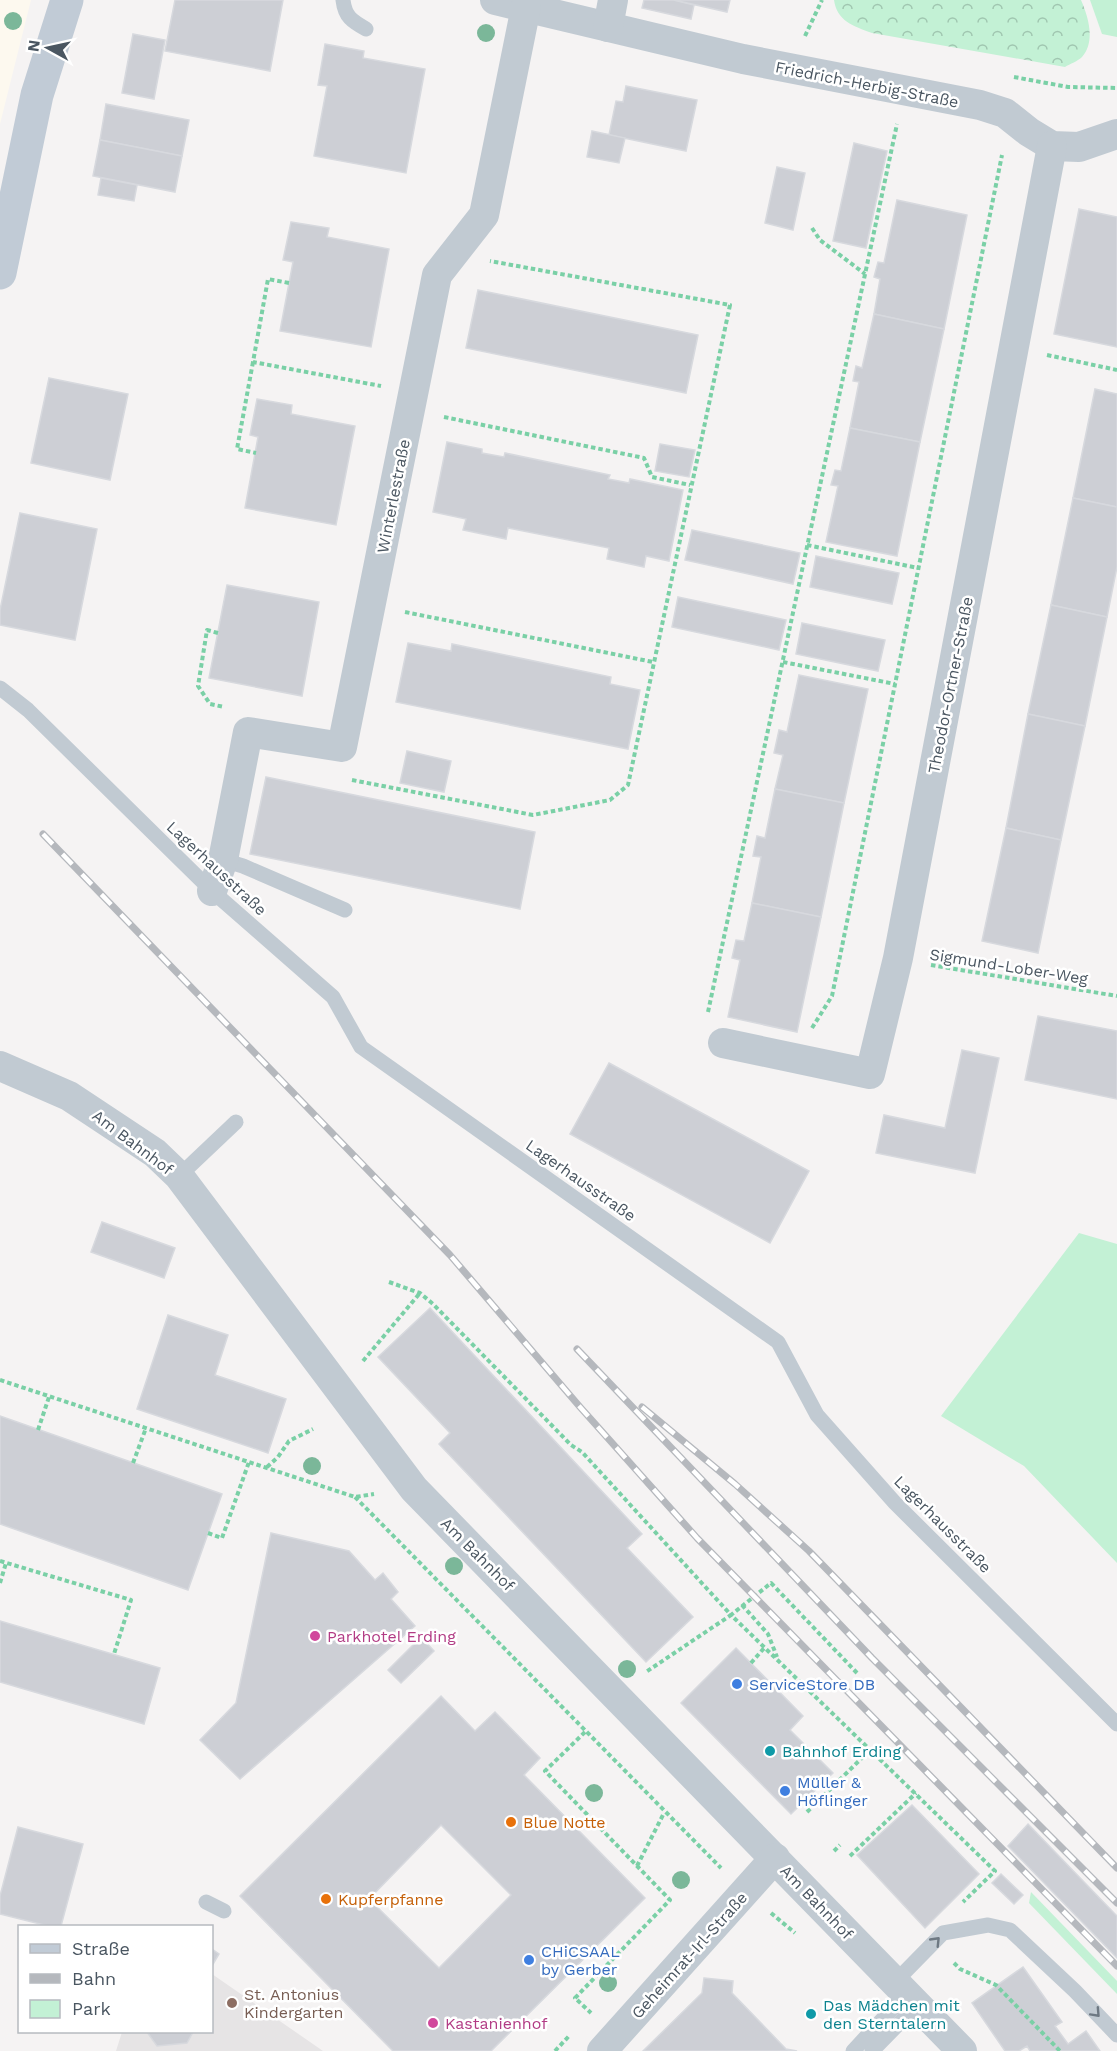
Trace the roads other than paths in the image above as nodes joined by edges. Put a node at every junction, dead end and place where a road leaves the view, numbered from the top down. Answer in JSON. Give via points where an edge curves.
{"nodes":[{"id":1,"x":67,"y":0,"type":"edge"},
{"id":2,"x":343,"y":0,"type":"edge"},
{"id":3,"x":495,"y":0,"type":"edge"},
{"id":4,"x":526,"y":7,"type":"junction"},
{"id":5,"x":611,"y":14,"type":"edge"},
{"id":6,"x":366,"y":30,"type":"dead end"},
{"id":7,"x":1117,"y":134,"type":"edge"},
{"id":8,"x":1052,"y":146,"type":"junction"},
{"id":9,"x":0,"y":273,"type":"edge"},
{"id":10,"x":0,"y":688,"type":"edge"},
{"id":11,"x":224,"y":860,"type":"junction"},
{"id":12,"x":212,"y":891,"type":"junction"},
{"id":13,"x":345,"y":910,"type":"dead end"},
{"id":14,"x":715,"y":1031,"type":"road end"},
{"id":15,"x":0,"y":1066,"type":"edge"},
{"id":16,"x":236,"y":1122,"type":"dead end"},
{"id":17,"x":179,"y":1176,"type":"junction"},
{"id":18,"x":1117,"y":1724,"type":"edge"},
{"id":19,"x":775,"y":1858,"type":"junction"},
{"id":20,"x":206,"y":1902,"type":"dead end"},
{"id":21,"x":224,"y":1911,"type":"dead end"},
{"id":22,"x":906,"y":1994,"type":"junction"},
{"id":23,"x":1117,"y":2035,"type":"edge"},
{"id":24,"x":602,"y":2051,"type":"edge"},
{"id":25,"x":853,"y":2051,"type":"edge"},
{"id":26,"x":872,"y":2051,"type":"edge"},
{"id":27,"x":962,"y":2051,"type":"edge"}],
"edges":[{"from":1,"to":9,"type":"street","via":[[38,95]]},
{"from":2,"to":6,"type":"lane","via":[[345,12]]},
{"from":3,"to":4,"type":"street","name":"Friedrich-Herbig-Straße"},
{"from":4,"to":5,"type":"street","name":"Friedrich-Herbig-Straße"},
{"from":4,"to":11,"type":"street","name":"Winterlestraße","via":[[484,215],[437,275],[342,747],[248,732]]},
{"from":5,"to":8,"type":"street","name":"Friedrich-Herbig-Straße","via":[[766,64],[980,105],[1005,113]]},
{"from":7,"to":8,"type":"street","via":[[1079,147]]},
{"from":8,"to":14,"type":"street","name":"Theodor-Ortner-Straße","via":[[898,958],[870,1074]]},
{"from":10,"to":12,"type":"lane","name":"Lagerhausstraße","via":[[28,710]]},
{"from":11,"to":12,"type":"street"},
{"from":11,"to":13,"type":"lane"},
{"from":12,"to":18,"type":"lane","name":"Lagerhausstraße","via":[[333,997],[361,1047],[778,1342],[817,1416],[895,1503]]},
{"from":15,"to":17,"type":"street","name":"Am Bahnhof","via":[[69,1096],[124,1131]]},
{"from":16,"to":17,"type":"lane"},
{"from":17,"to":19,"type":"street","name":"Am Bahnhof","via":[[414,1489]]},
{"from":19,"to":22,"type":"street","name":"Am Bahnhof"},
{"from":19,"to":24,"type":"street","name":"Geheimrat-Irl-Straße"},
{"from":20,"to":21,"type":"lane"},
{"from":22,"to":23,"type":"lane","one_way":true,"via":[[943,1933],[988,1925],[1010,1930]]},
{"from":22,"to":25,"type":"lane"},
{"from":22,"to":26,"type":"lane"},
{"from":22,"to":27,"type":"street","name":"Am Bahnhof"}]}
